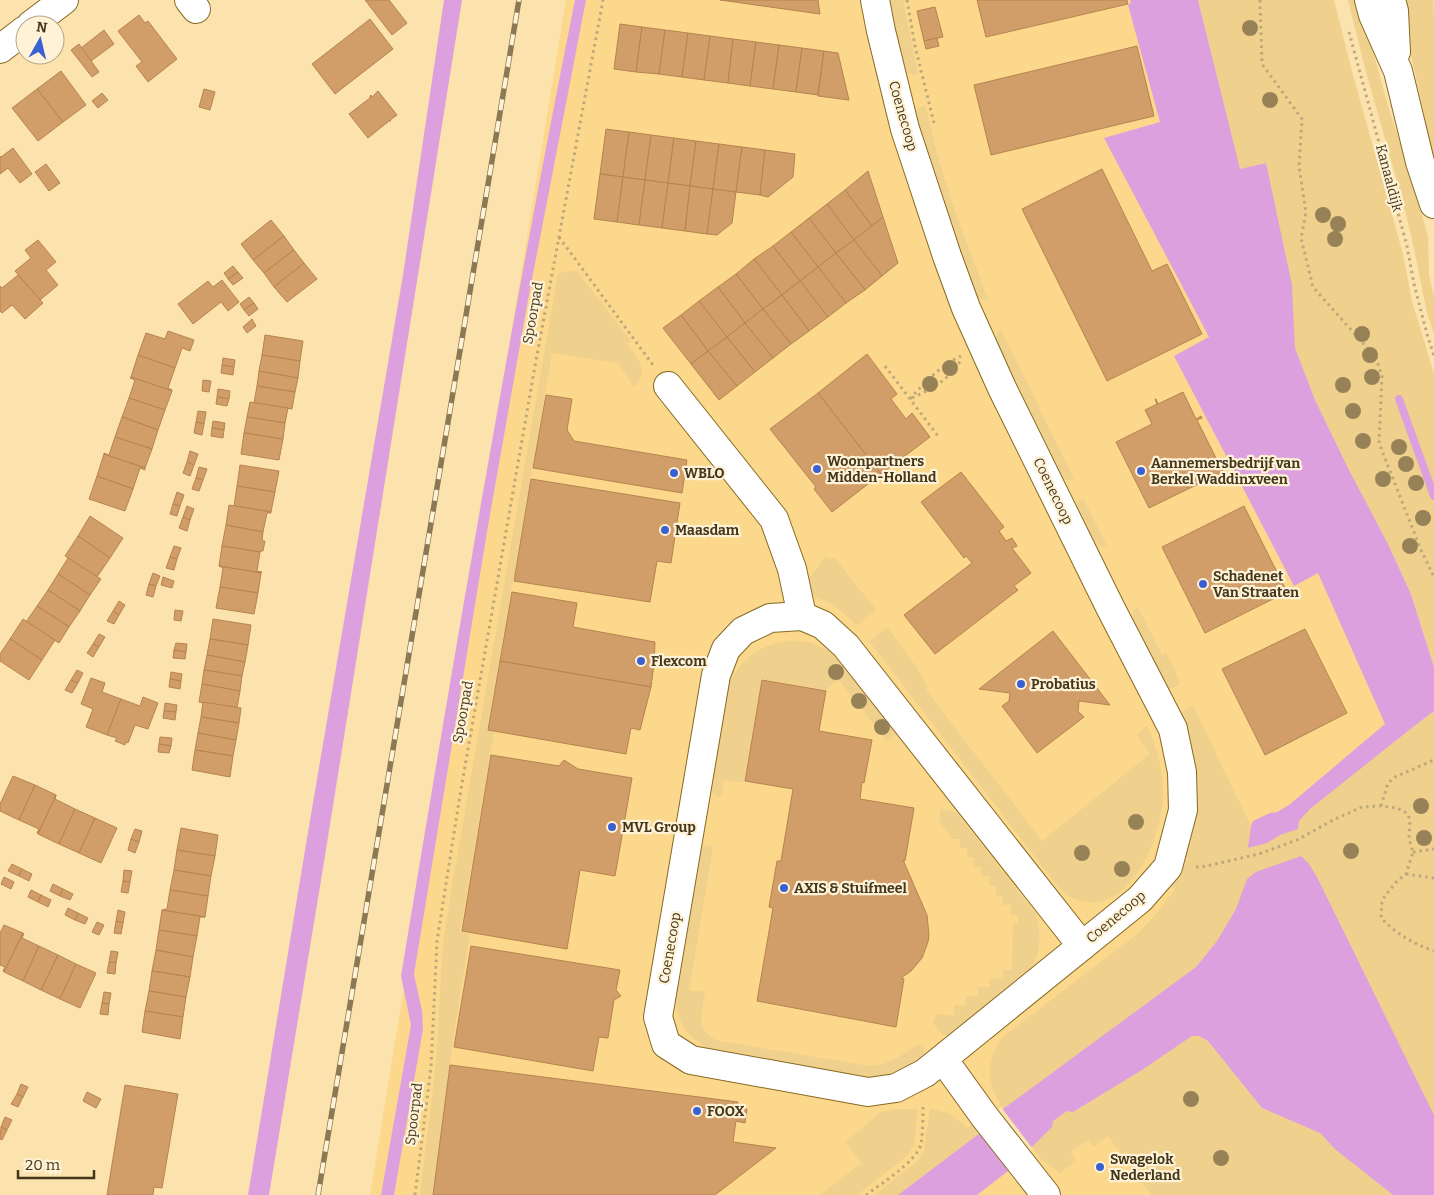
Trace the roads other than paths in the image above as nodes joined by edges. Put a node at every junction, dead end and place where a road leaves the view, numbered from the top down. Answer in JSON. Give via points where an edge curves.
{"nodes":[{"id":1,"x":64,"y":0,"type":"edge"},
{"id":2,"x":875,"y":0,"type":"edge"},
{"id":3,"x":1369,"y":0,"type":"edge"},
{"id":4,"x":1391,"y":0,"type":"edge"},
{"id":5,"x":44,"y":15,"type":"edge"},
{"id":6,"x":15,"y":38,"type":"edge"},
{"id":7,"x":0,"y":49,"type":"edge"},
{"id":8,"x":1398,"y":71,"type":"junction"},
{"id":9,"x":1434,"y":204,"type":"edge"},
{"id":10,"x":668,"y":386,"type":"road end"},
{"id":11,"x":802,"y":616,"type":"junction"},
{"id":12,"x":1082,"y":946,"type":"junction"},
{"id":13,"x":934,"y":1066,"type":"junction"},
{"id":14,"x":1046,"y":1195,"type":"edge"}],
"edges":[{"from":1,"to":5,"type":"street"},
{"from":2,"to":12,"type":"street","name":"Coenecoop","via":[[905,129],[970,316],[1002,388],[1173,729],[1182,772],[1183,810],[1168,867],[1140,899]]},
{"from":3,"to":8,"type":"street"},
{"from":4,"to":8,"type":"street"},
{"from":6,"to":7,"type":"street"},
{"from":8,"to":9,"type":"street","via":[[1420,162]]},
{"from":10,"to":11,"type":"street","via":[[774,519],[792,570]]},
{"from":11,"to":12,"type":"street","name":"Coenecoop","via":[[823,625],[846,646]]},
{"from":11,"to":13,"type":"street","name":"Coenecoop","via":[[770,618],[744,631],[726,649],[716,675],[658,1017],[666,1044],[691,1060],[868,1092],[896,1088]]},
{"from":12,"to":13,"type":"street","name":"Coenecoop"},
{"from":13,"to":14,"type":"street","via":[[984,1116]]}]}
